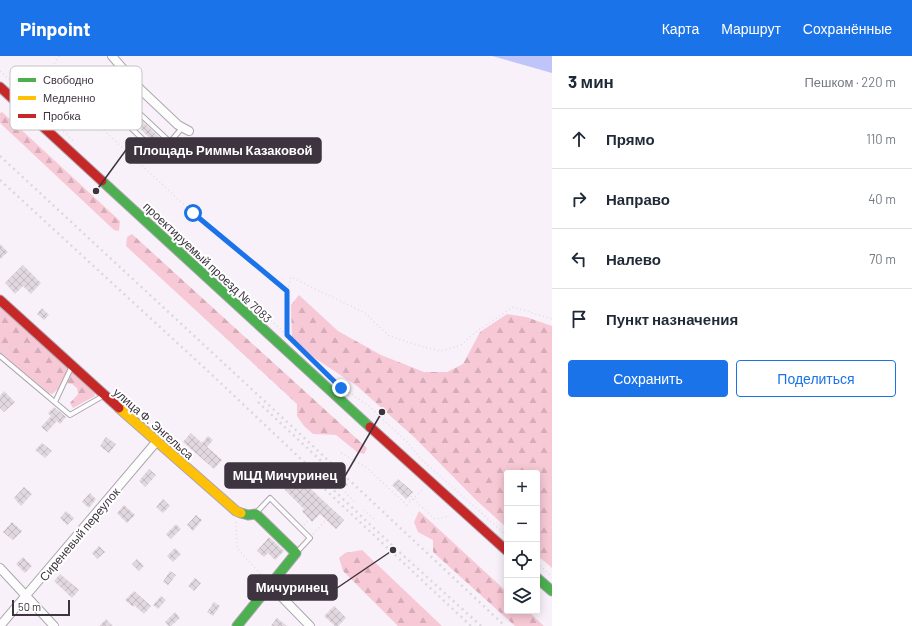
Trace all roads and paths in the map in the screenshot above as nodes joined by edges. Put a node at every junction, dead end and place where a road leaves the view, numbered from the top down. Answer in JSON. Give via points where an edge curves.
{"nodes":[{"id":1,"x":59,"y":56,"type":"edge"},
{"id":2,"x":112,"y":56,"type":"edge"},
{"id":3,"x":53,"y":66,"type":"edge"},
{"id":4,"x":121,"y":66,"type":"edge"},
{"id":5,"x":0,"y":71,"type":"edge"},
{"id":6,"x":10,"y":80,"type":"edge"},
{"id":7,"x":0,"y":87,"type":"edge"},
{"id":8,"x":142,"y":91,"type":"edge"},
{"id":9,"x":10,"y":96,"type":"edge"},
{"id":10,"x":142,"y":116,"type":"edge"},
{"id":11,"x":186,"y":129,"type":"joint"},
{"id":12,"x":47,"y":130,"type":"edge"},
{"id":13,"x":63,"y":130,"type":"edge"},
{"id":14,"x":66,"y":130,"type":"edge"},
{"id":15,"x":104,"y":130,"type":"edge"},
{"id":16,"x":133,"y":130,"type":"edge"},
{"id":17,"x":70,"y":138,"type":"junction"},
{"id":18,"x":170,"y":142,"type":"junction"},
{"id":19,"x":75,"y":143,"type":"dead end"},
{"id":20,"x":212,"y":269,"type":"dead end"},
{"id":21,"x":287,"y":291,"type":"junction"},
{"id":22,"x":0,"y":300,"type":"edge"},
{"id":23,"x":552,"y":319,"type":"edge"},
{"id":24,"x":287,"y":335,"type":"junction"},
{"id":25,"x":41,"y":338,"type":"junction"},
{"id":26,"x":0,"y":353,"type":"edge"},
{"id":27,"x":0,"y":356,"type":"edge"},
{"id":28,"x":72,"y":366,"type":"junction"},
{"id":29,"x":336,"y":383,"type":"dead end"},
{"id":30,"x":341,"y":388,"type":"dead end"},
{"id":31,"x":104,"y":395,"type":"junction"},
{"id":32,"x":55,"y":402,"type":"junction"},
{"id":33,"x":157,"y":441,"type":"junction"},
{"id":34,"x":341,"y":453,"type":"dead end"},
{"id":35,"x":396,"y":483,"type":"dead end"},
{"id":36,"x":422,"y":490,"type":"dead end"},
{"id":37,"x":345,"y":492,"type":"dead end"},
{"id":38,"x":401,"y":492,"type":"dead end"},
{"id":39,"x":412,"y":500,"type":"junction"},
{"id":40,"x":356,"y":503,"type":"dead end"},
{"id":41,"x":318,"y":509,"type":"dead end"},
{"id":42,"x":364,"y":510,"type":"dead end"},
{"id":43,"x":236,"y":511,"type":"junction"},
{"id":44,"x":326,"y":512,"type":"dead end"},
{"id":45,"x":256,"y":514,"type":"junction"},
{"id":46,"x":450,"y":516,"type":"dead end"},
{"id":47,"x":328,"y":518,"type":"dead end"},
{"id":48,"x":309,"y":519,"type":"dead end"},
{"id":49,"x":376,"y":521,"type":"dead end"},
{"id":50,"x":338,"y":523,"type":"dead end"},
{"id":51,"x":300,"y":528,"type":"junction"},
{"id":52,"x":504,"y":533,"type":"edge"},
{"id":53,"x":504,"y":548,"type":"edge"},
{"id":54,"x":296,"y":553,"type":"junction"},
{"id":55,"x":540,"y":566,"type":"edge"},
{"id":56,"x":0,"y":568,"type":"edge"},
{"id":57,"x":552,"y":577,"type":"edge"},
{"id":58,"x":540,"y":581,"type":"edge"},
{"id":59,"x":271,"y":586,"type":"junction"},
{"id":60,"x":552,"y":591,"type":"edge"},
{"id":61,"x":26,"y":596,"type":"junction"},
{"id":62,"x":0,"y":626,"type":"edge"},
{"id":63,"x":54,"y":626,"type":"edge"},
{"id":64,"x":237,"y":626,"type":"edge"},
{"id":65,"x":310,"y":626,"type":"edge"}],
"edges":[{"from":1,"to":3,"type":"path"},
{"from":2,"to":4,"type":"street"},
{"from":5,"to":6,"type":"path"},
{"from":7,"to":9,"type":"main road","name":"проектируемый проезд № 7083"},
{"from":8,"to":11,"type":"street"},
{"from":10,"to":18,"type":"lane"},
{"from":11,"to":18,"type":"lane"},
{"from":12,"to":53,"type":"main road","name":"проектируемый проезд № 7083"},
{"from":13,"to":17,"type":"path"},
{"from":14,"to":17,"type":"path"},
{"from":15,"to":21,"type":"path","via":[[193,213]]},
{"from":16,"to":18,"type":"lane","via":[[156,151],[162,150]]},
{"from":17,"to":19,"type":"path"},
{"from":20,"to":24,"type":"path"},
{"from":21,"to":23,"type":"path","via":[[291,277],[365,313],[389,336],[441,351],[461,345],[513,307]]},
{"from":21,"to":24,"type":"path"},
{"from":22,"to":25,"type":"main road","name":"улица Ф. Энгельса"},
{"from":24,"to":29,"type":"path"},
{"from":25,"to":26,"type":"path"},
{"from":25,"to":28,"type":"main road","name":"улица Ф. Энгельса"},
{"from":27,"to":32,"type":"lane"},
{"from":28,"to":31,"type":"main road","name":"улица Ф. Энгельса"},
{"from":28,"to":32,"type":"lane"},
{"from":30,"to":52,"type":"path","via":[[369,406],[421,459]]},
{"from":31,"to":32,"type":"lane","via":[[70,415]]},
{"from":31,"to":33,"type":"main road","name":"улица Ф. Энгельса"},
{"from":33,"to":43,"type":"main road","name":"улица Ф. Энгельса"},
{"from":33,"to":61,"type":"street","name":"Сиреневый переулок"},
{"from":34,"to":39,"type":"path","via":[[366,467],[407,505]]},
{"from":35,"to":39,"type":"path"},
{"from":36,"to":39,"type":"path"},
{"from":37,"to":40,"type":"path"},
{"from":38,"to":39,"type":"path"},
{"from":39,"to":46,"type":"path","via":[[435,519]]},
{"from":41,"to":47,"type":"path"},
{"from":42,"to":49,"type":"path"},
{"from":43,"to":45,"type":"main road","via":[[243,515]]},
{"from":43,"to":59,"type":"path","via":[[237,548]]},
{"from":44,"to":50,"type":"path"},
{"from":45,"to":51,"type":"lane","via":[[270,498]]},
{"from":45,"to":54,"type":"main road"},
{"from":48,"to":51,"type":"path"},
{"from":51,"to":54,"type":"lane","via":[[310,538]]},
{"from":54,"to":59,"type":"main road"},
{"from":55,"to":57,"type":"path"},
{"from":56,"to":61,"type":"street"},
{"from":58,"to":60,"type":"main road"},
{"from":59,"to":64,"type":"main road"},
{"from":59,"to":65,"type":"street"},
{"from":61,"to":62,"type":"street","name":"Сиреневый переулок"},
{"from":61,"to":63,"type":"street"}]}
